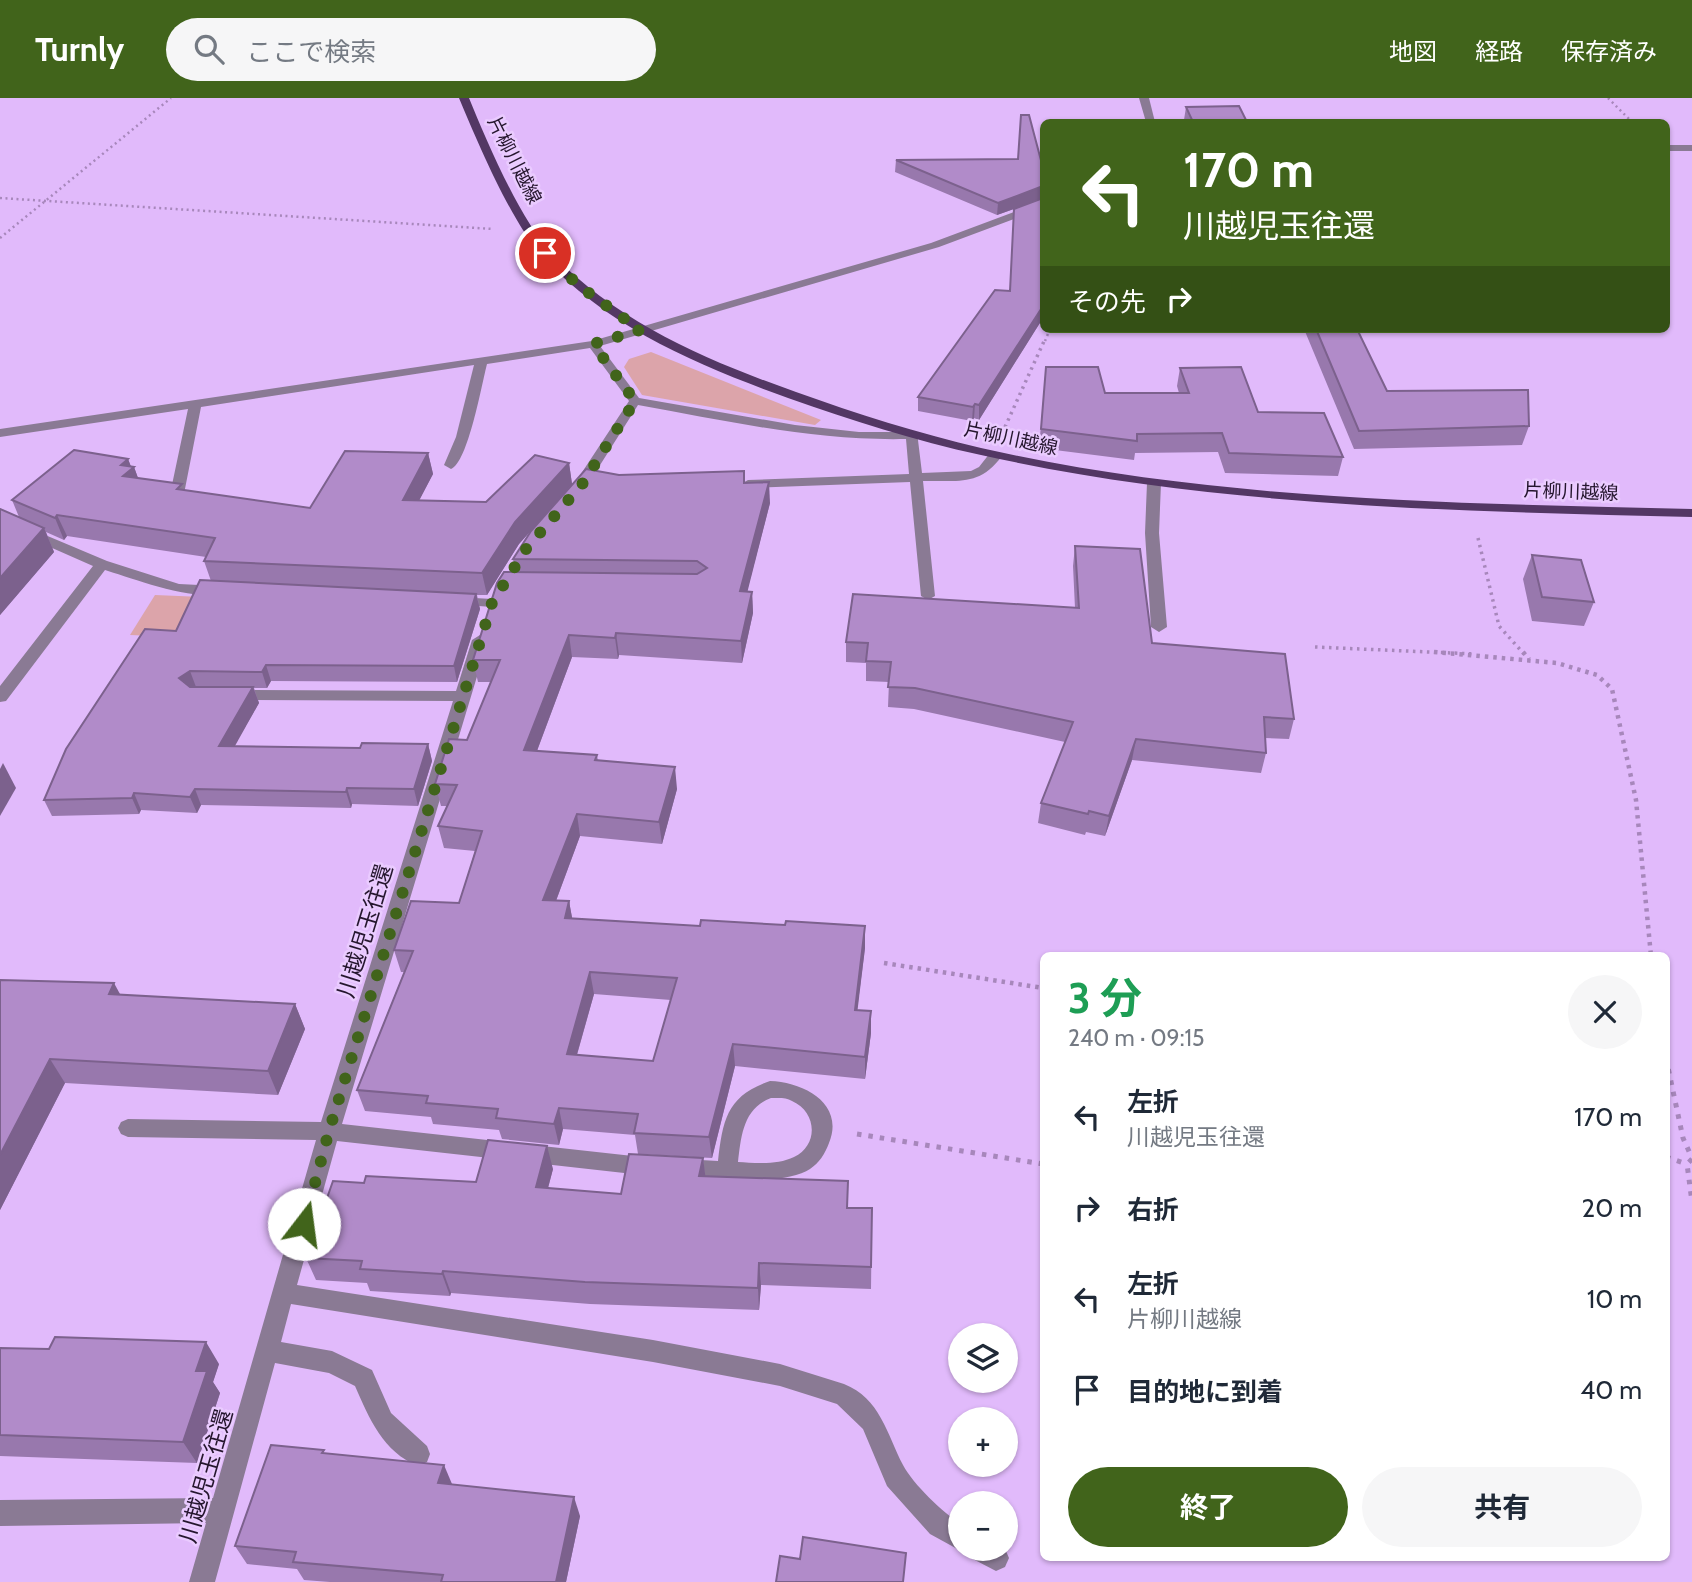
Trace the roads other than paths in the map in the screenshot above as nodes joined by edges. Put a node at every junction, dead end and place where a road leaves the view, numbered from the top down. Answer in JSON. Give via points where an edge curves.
{"nodes":[{"id":1,"x":464,"y":98,"type":"edge"},
{"id":2,"x":1144,"y":98,"type":"edge"},
{"id":3,"x":1150,"y":119,"type":"edge"},
{"id":4,"x":1670,"y":148,"type":"edge"},
{"id":5,"x":1692,"y":148,"type":"edge"},
{"id":6,"x":1040,"y":205,"type":"edge"},
{"id":7,"x":640,"y":330,"type":"junction"},
{"id":8,"x":593,"y":344,"type":"junction"},
{"id":9,"x":481,"y":362,"type":"junction"},
{"id":10,"x":635,"y":401,"type":"junction"},
{"id":11,"x":195,"y":405,"type":"junction"},
{"id":12,"x":0,"y":433,"type":"edge"},
{"id":13,"x":912,"y":435,"type":"junction"},
{"id":14,"x":995,"y":456,"type":"junction"},
{"id":15,"x":451,"y":465,"type":"dead end"},
{"id":16,"x":915,"y":478,"type":"junction"},
{"id":17,"x":1154,"y":482,"type":"junction"},
{"id":18,"x":740,"y":484,"type":"edge"},
{"id":19,"x":176,"y":499,"type":"edge"},
{"id":20,"x":567,"y":502,"type":"edge"},
{"id":21,"x":1692,"y":513,"type":"edge"},
{"id":22,"x":0,"y":520,"type":"edge"},
{"id":23,"x":102,"y":564,"type":"junction"},
{"id":24,"x":233,"y":591,"type":"edge"},
{"id":25,"x":929,"y":596,"type":"edge"},
{"id":26,"x":437,"y":600,"type":"edge"},
{"id":27,"x":1159,"y":627,"type":"dead end"},
{"id":28,"x":222,"y":695,"type":"edge"},
{"id":29,"x":462,"y":696,"type":"junction"},
{"id":30,"x":0,"y":697,"type":"edge"},
{"id":31,"x":128,"y":1128,"type":"dead end"},
{"id":32,"x":329,"y":1131,"type":"junction"},
{"id":33,"x":727,"y":1170,"type":"junction"},
{"id":34,"x":284,"y":1293,"type":"junction"},
{"id":35,"x":268,"y":1351,"type":"junction"},
{"id":36,"x":418,"y":1454,"type":"dead end"},
{"id":37,"x":222,"y":1510,"type":"junction"},
{"id":38,"x":0,"y":1513,"type":"edge"},
{"id":39,"x":948,"y":1530,"type":"edge"},
{"id":40,"x":202,"y":1582,"type":"edge"}],
"edges":[{"from":1,"to":7,"type":"main road","name":"片柳川越線","via":[[482,144],[545,253],[578,285]]},
{"from":2,"to":3,"type":"street"},
{"from":4,"to":5,"type":"street"},
{"from":6,"to":7,"type":"street","via":[[935,245]]},
{"from":7,"to":8,"type":"street"},
{"from":7,"to":13,"type":"main road","name":"片柳川越線","via":[[807,403]]},
{"from":8,"to":9,"type":"street"},
{"from":8,"to":10,"type":"street"},
{"from":9,"to":11,"type":"street"},
{"from":9,"to":15,"type":"street","via":[[463,437]]},
{"from":10,"to":13,"type":"street","via":[[795,429],[859,436]]},
{"from":10,"to":20,"type":"street","via":[[589,483]]},
{"from":11,"to":12,"type":"street"},
{"from":11,"to":19,"type":"street"},
{"from":13,"to":14,"type":"main road","name":"片柳川越線"},
{"from":13,"to":16,"type":"street"},
{"from":14,"to":16,"type":"street","via":[[974,475]]},
{"from":14,"to":17,"type":"main road","name":"片柳川越線"},
{"from":16,"to":18,"type":"street"},
{"from":16,"to":25,"type":"street"},
{"from":17,"to":21,"type":"main road","name":"片柳川越線","via":[[1471,508]]},
{"from":17,"to":27,"type":"street","via":[[1152,533]]},
{"from":22,"to":23,"type":"street"},
{"from":23,"to":24,"type":"street","via":[[178,588]]},
{"from":23,"to":30,"type":"street"},
{"from":26,"to":29,"type":"street","name":"川越児玉往還","via":[[497,595]]},
{"from":28,"to":29,"type":"street"},
{"from":29,"to":32,"type":"street","name":"川越児玉往還"},
{"from":31,"to":32,"type":"street"},
{"from":32,"to":33,"type":"street","via":[[660,1168]]},
{"from":32,"to":34,"type":"street","name":"川越児玉往還"},
{"from":33,"to":33,"type":"street","via":[[799,1166],[821,1141],[820,1113],[807,1096],[787,1089],[763,1091],[744,1105],[732,1129]]},
{"from":34,"to":35,"type":"street","name":"川越児玉往還"},
{"from":34,"to":39,"type":"street","via":[[666,1353],[780,1375],[844,1395],[872,1421],[896,1477]]},
{"from":35,"to":36,"type":"street","via":[[332,1362],[364,1378],[382,1421]]},
{"from":35,"to":37,"type":"street","name":"川越児玉往還"},
{"from":37,"to":38,"type":"street"},
{"from":37,"to":40,"type":"street","name":"川越児玉往還"}]}
